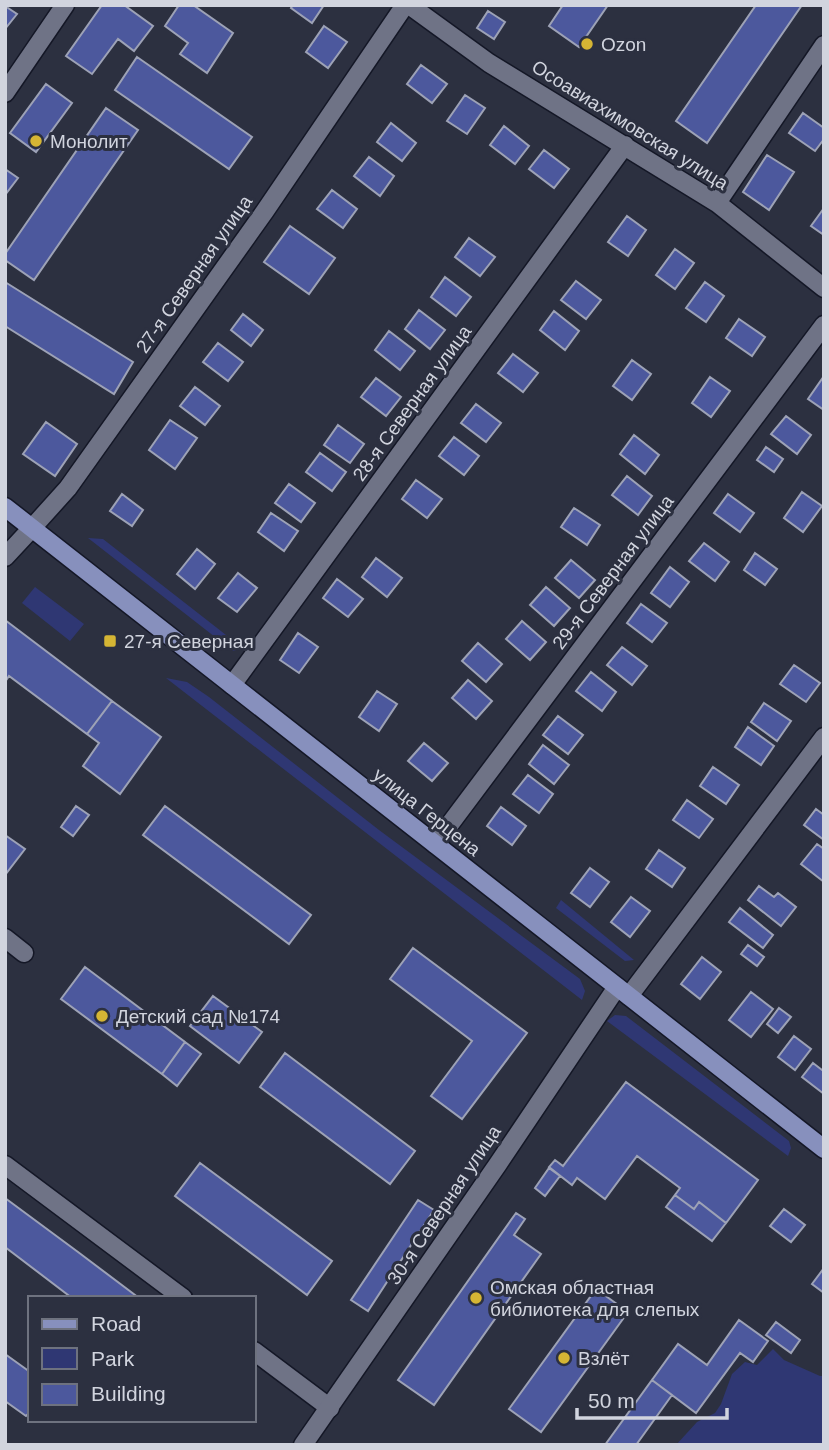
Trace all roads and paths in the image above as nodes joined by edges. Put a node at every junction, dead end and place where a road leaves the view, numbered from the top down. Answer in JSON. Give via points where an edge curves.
{"nodes":[{"id":1,"x":65,"y":5,"type":"edge"},
{"id":2,"x":407,"y":5,"type":"edge"},
{"id":3,"x":824,"y":46,"type":"edge"},
{"id":4,"x":5,"y":93,"type":"edge"},
{"id":5,"x":625,"y":145,"type":"junction"},
{"id":6,"x":717,"y":203,"type":"junction"},
{"id":7,"x":824,"y":288,"type":"edge"},
{"id":8,"x":824,"y":325,"type":"edge"},
{"id":9,"x":5,"y":507,"type":"edge"},
{"id":10,"x":32,"y":528,"type":"junction"},
{"id":11,"x":5,"y":557,"type":"edge"},
{"id":12,"x":232,"y":685,"type":"junction"},
{"id":13,"x":824,"y":737,"type":"edge"},
{"id":14,"x":435,"y":844,"type":"junction"},
{"id":15,"x":5,"y":938,"type":"edge"},
{"id":16,"x":24,"y":953,"type":"dead end"},
{"id":17,"x":623,"y":991,"type":"junction"},
{"id":18,"x":823,"y":1148,"type":"edge"},
{"id":19,"x":5,"y":1164,"type":"edge"},
{"id":20,"x":180,"y":1296,"type":"edge"},
{"id":21,"x":256,"y":1352,"type":"edge"},
{"id":22,"x":330,"y":1408,"type":"junction"},
{"id":23,"x":303,"y":1445,"type":"edge"}],
"edges":[{"from":1,"to":4,"type":"street"},
{"from":2,"to":5,"type":"street","name":"Осоавиахимовская улица","via":[[489,63]]},
{"from":2,"to":10,"type":"street","name":"27-я Северная улица","via":[[76,477]]},
{"from":3,"to":6,"type":"street"},
{"from":5,"to":6,"type":"street","name":"Осоавиахимовская улица"},
{"from":5,"to":12,"type":"street","name":"28-я Северная улица"},
{"from":6,"to":7,"type":"street","name":"Осоавиахимовская улица"},
{"from":8,"to":14,"type":"street","name":"29-я Северная улица"},
{"from":9,"to":10,"type":"main road","name":"улица Герцена"},
{"from":10,"to":11,"type":"street","name":"27-я Северная улица"},
{"from":10,"to":12,"type":"main road","name":"улица Герцена"},
{"from":12,"to":14,"type":"main road","name":"улица Герцена"},
{"from":13,"to":17,"type":"street","name":"30-я Северная улица"},
{"from":14,"to":17,"type":"main road","name":"улица Герцена"},
{"from":15,"to":16,"type":"street"},
{"from":17,"to":18,"type":"main road","name":"улица Герцена"},
{"from":17,"to":22,"type":"street","name":"30-я Северная улица"},
{"from":19,"to":20,"type":"street"},
{"from":21,"to":22,"type":"street"},
{"from":22,"to":23,"type":"street","name":"30-я Северная улица"}]}
